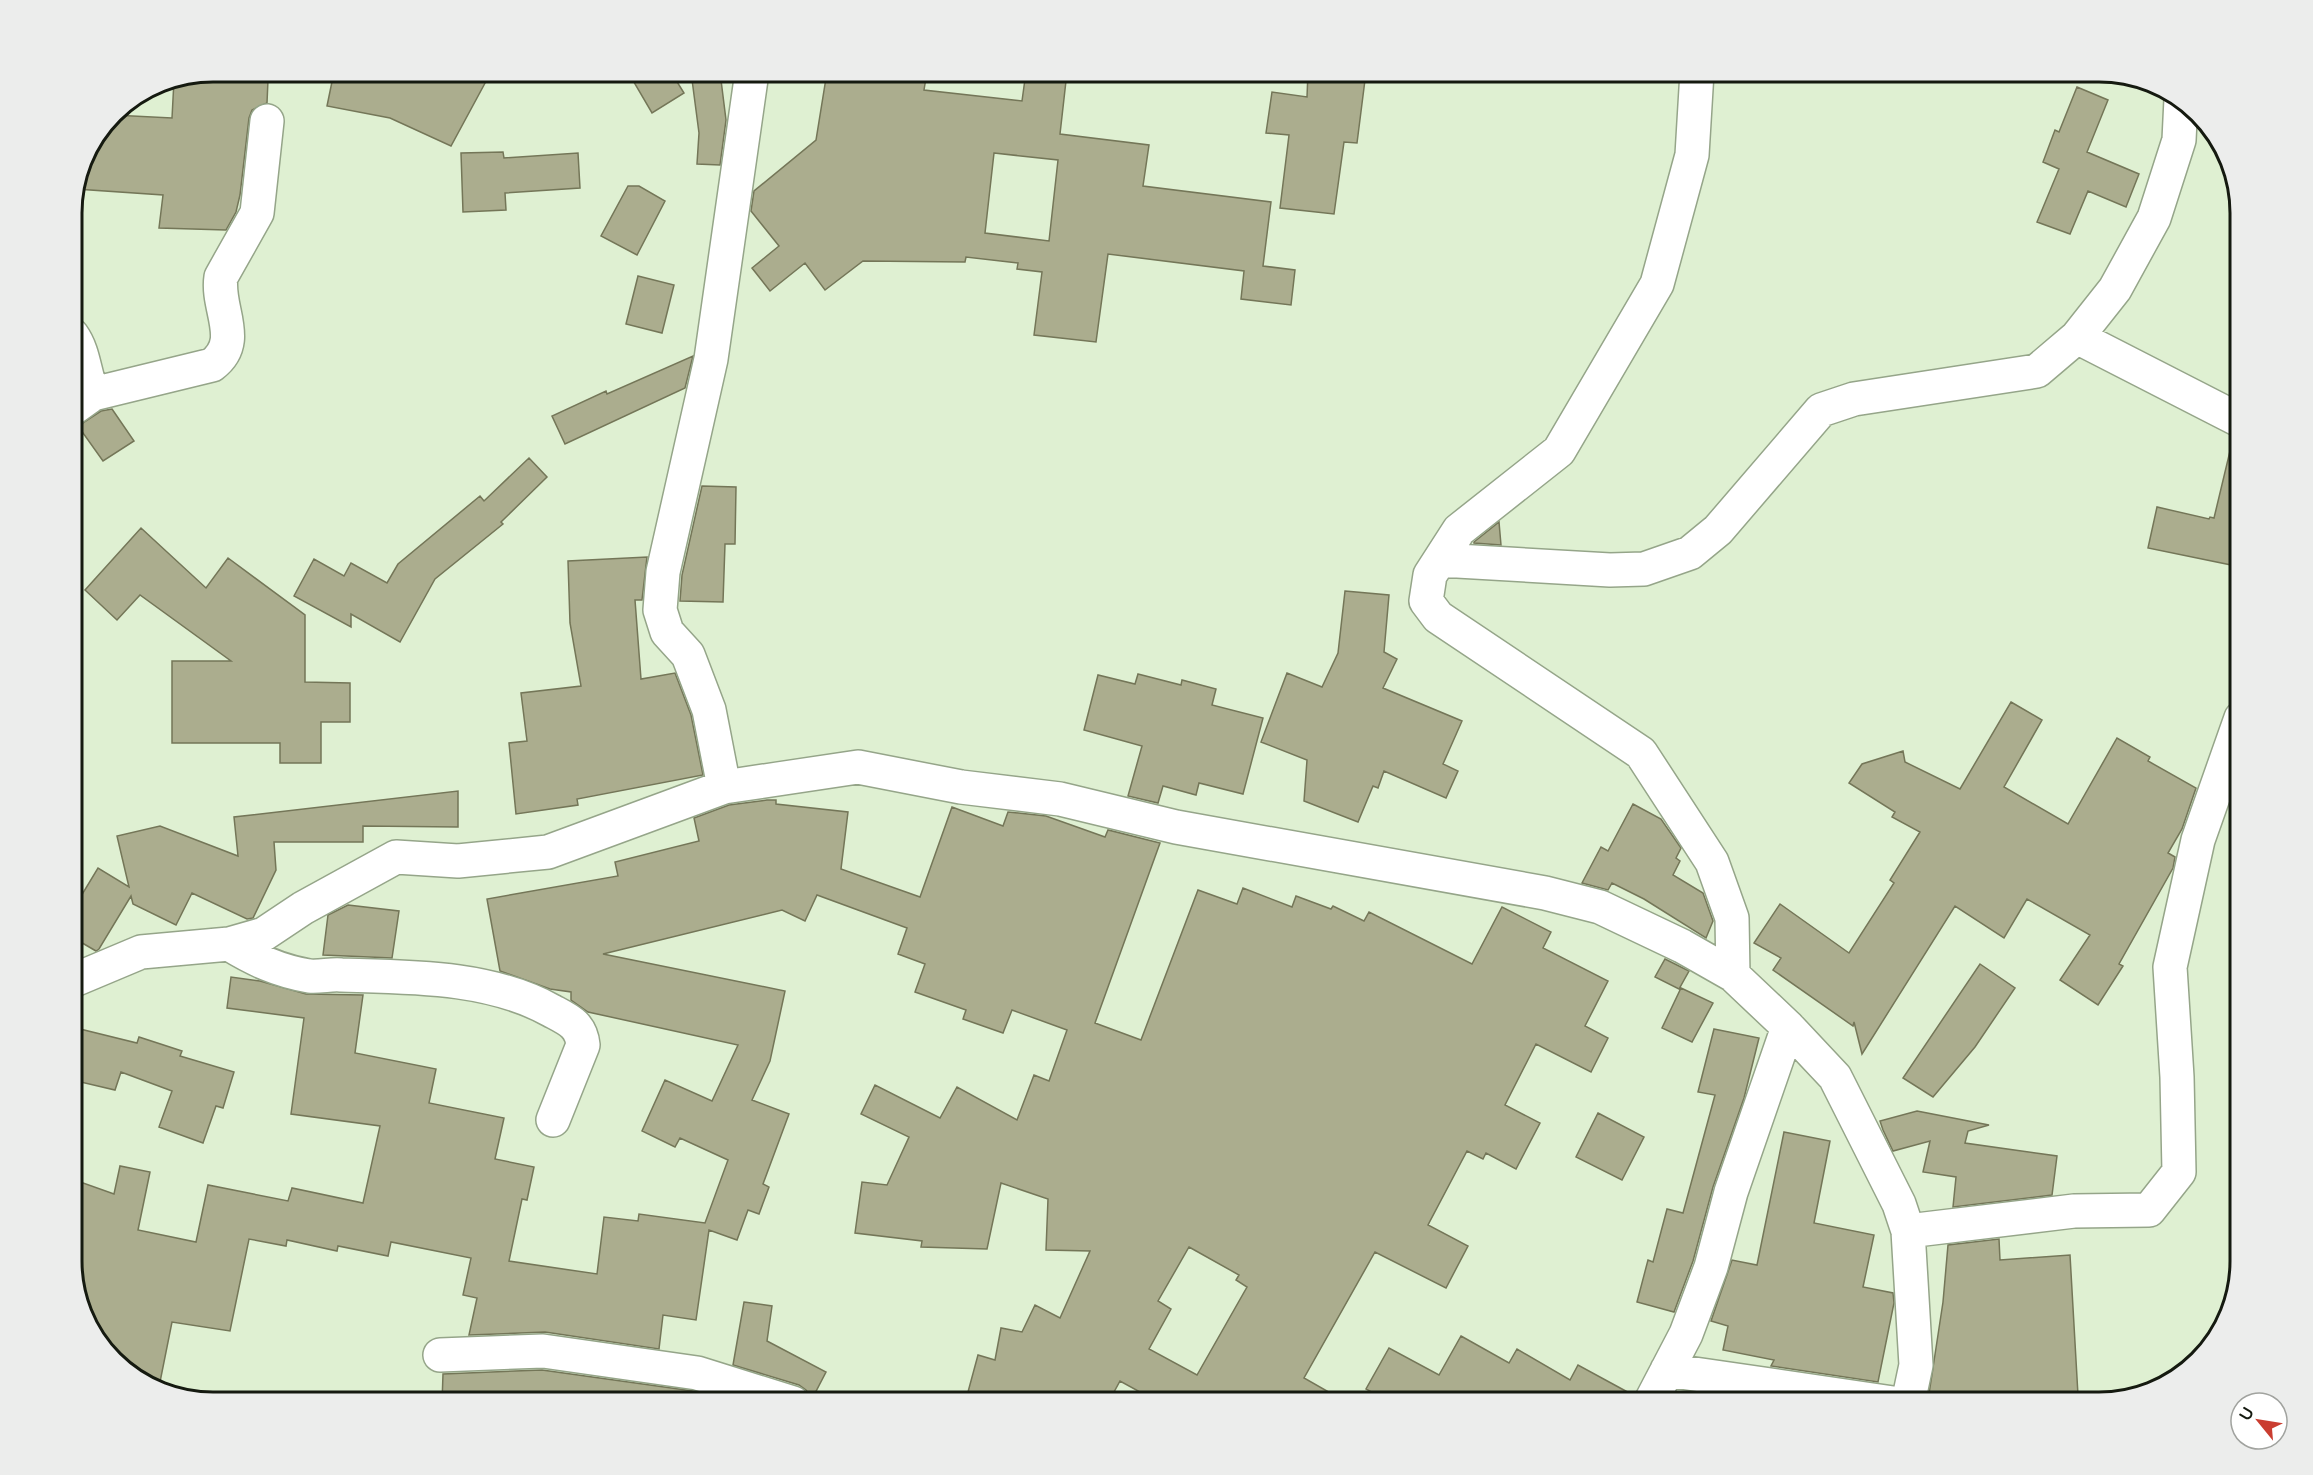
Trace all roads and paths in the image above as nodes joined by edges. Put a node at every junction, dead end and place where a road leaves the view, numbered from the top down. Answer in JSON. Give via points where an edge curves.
{"nodes":[{"id":1,"x":1696,"y":82,"type":"edge"},
{"id":2,"x":750,"y":83,"type":"edge"},
{"id":3,"x":2180,"y":111,"type":"edge"},
{"id":4,"x":267,"y":121,"type":"dead end"},
{"id":5,"x":2077,"y":337,"type":"junction"},
{"id":6,"x":83,"y":359,"type":"edge"},
{"id":7,"x":83,"y":401,"type":"edge"},
{"id":8,"x":2230,"y":415,"type":"edge"},
{"id":9,"x":1440,"y":560,"type":"junction"},
{"id":10,"x":2230,"y":749,"type":"edge"},
{"id":11,"x":724,"y":787,"type":"junction"},
{"id":12,"x":229,"y":945,"type":"junction"},
{"id":13,"x":1733,"y":975,"type":"junction"},
{"id":14,"x":83,"y":976,"type":"edge"},
{"id":15,"x":1788,"y":1027,"type":"junction"},
{"id":16,"x":553,"y":1120,"type":"dead end"},
{"id":17,"x":1908,"y":1231,"type":"junction"},
{"id":18,"x":440,"y":1355,"type":"dead end"},
{"id":19,"x":1667,"y":1370,"type":"junction"},
{"id":20,"x":758,"y":1392,"type":"edge"},
{"id":21,"x":1656,"y":1392,"type":"edge"},
{"id":22,"x":1818,"y":1392,"type":"edge"},
{"id":23,"x":1910,"y":1392,"type":"edge"}],
"edges":[{"from":1,"to":9,"type":"street","via":[[1692,155],[1657,284],[1559,451],[1459,530]]},
{"from":2,"to":11,"type":"street","via":[[711,359],[663,572],[660,610],[667,632],[688,655],[709,710]]},
{"from":3,"to":5,"type":"street","via":[[2179,140],[2154,218],[2115,289]]},
{"from":4,"to":7,"type":"street","via":[[257,213],[221,277],[229,333],[221,358],[212,365]]},
{"from":5,"to":8,"type":"street"},
{"from":5,"to":9,"type":"street","via":[[2037,371],[1854,399],[1821,410],[1718,530],[1690,553],[1644,569],[1610,570]]},
{"from":6,"to":7,"type":"street","via":[[88,383]]},
{"from":9,"to":13,"type":"street","via":[[1430,575],[1426,601],[1438,617],[1641,753],[1712,862],[1732,918]]},
{"from":10,"to":17,"type":"street","via":[[2198,840],[2170,967],[2179,1172],[2150,1210],[2074,1211]]},
{"from":11,"to":12,"type":"street","via":[[548,852],[458,861],[396,857],[264,934]]},
{"from":11,"to":13,"type":"street","via":[[858,767],[961,787],[1060,799],[1176,827],[1545,893],[1600,907],[1682,945]]},
{"from":12,"to":14,"type":"street","via":[[141,952]]},
{"from":12,"to":16,"type":"street","via":[[262,964],[284,971],[479,986],[541,1005],[574,1023],[582,1032],[584,1045]]},
{"from":13,"to":15,"type":"street"},
{"from":15,"to":17,"type":"street","via":[[1835,1077],[1899,1204]]},
{"from":15,"to":19,"type":"street","via":[[1731,1192],[1711,1267],[1686,1334]]},
{"from":17,"to":23,"type":"street","via":[[1916,1365]]},
{"from":18,"to":20,"type":"street","via":[[543,1351],[697,1373]]},
{"from":19,"to":21,"type":"street"},
{"from":19,"to":22,"type":"street"}]}
